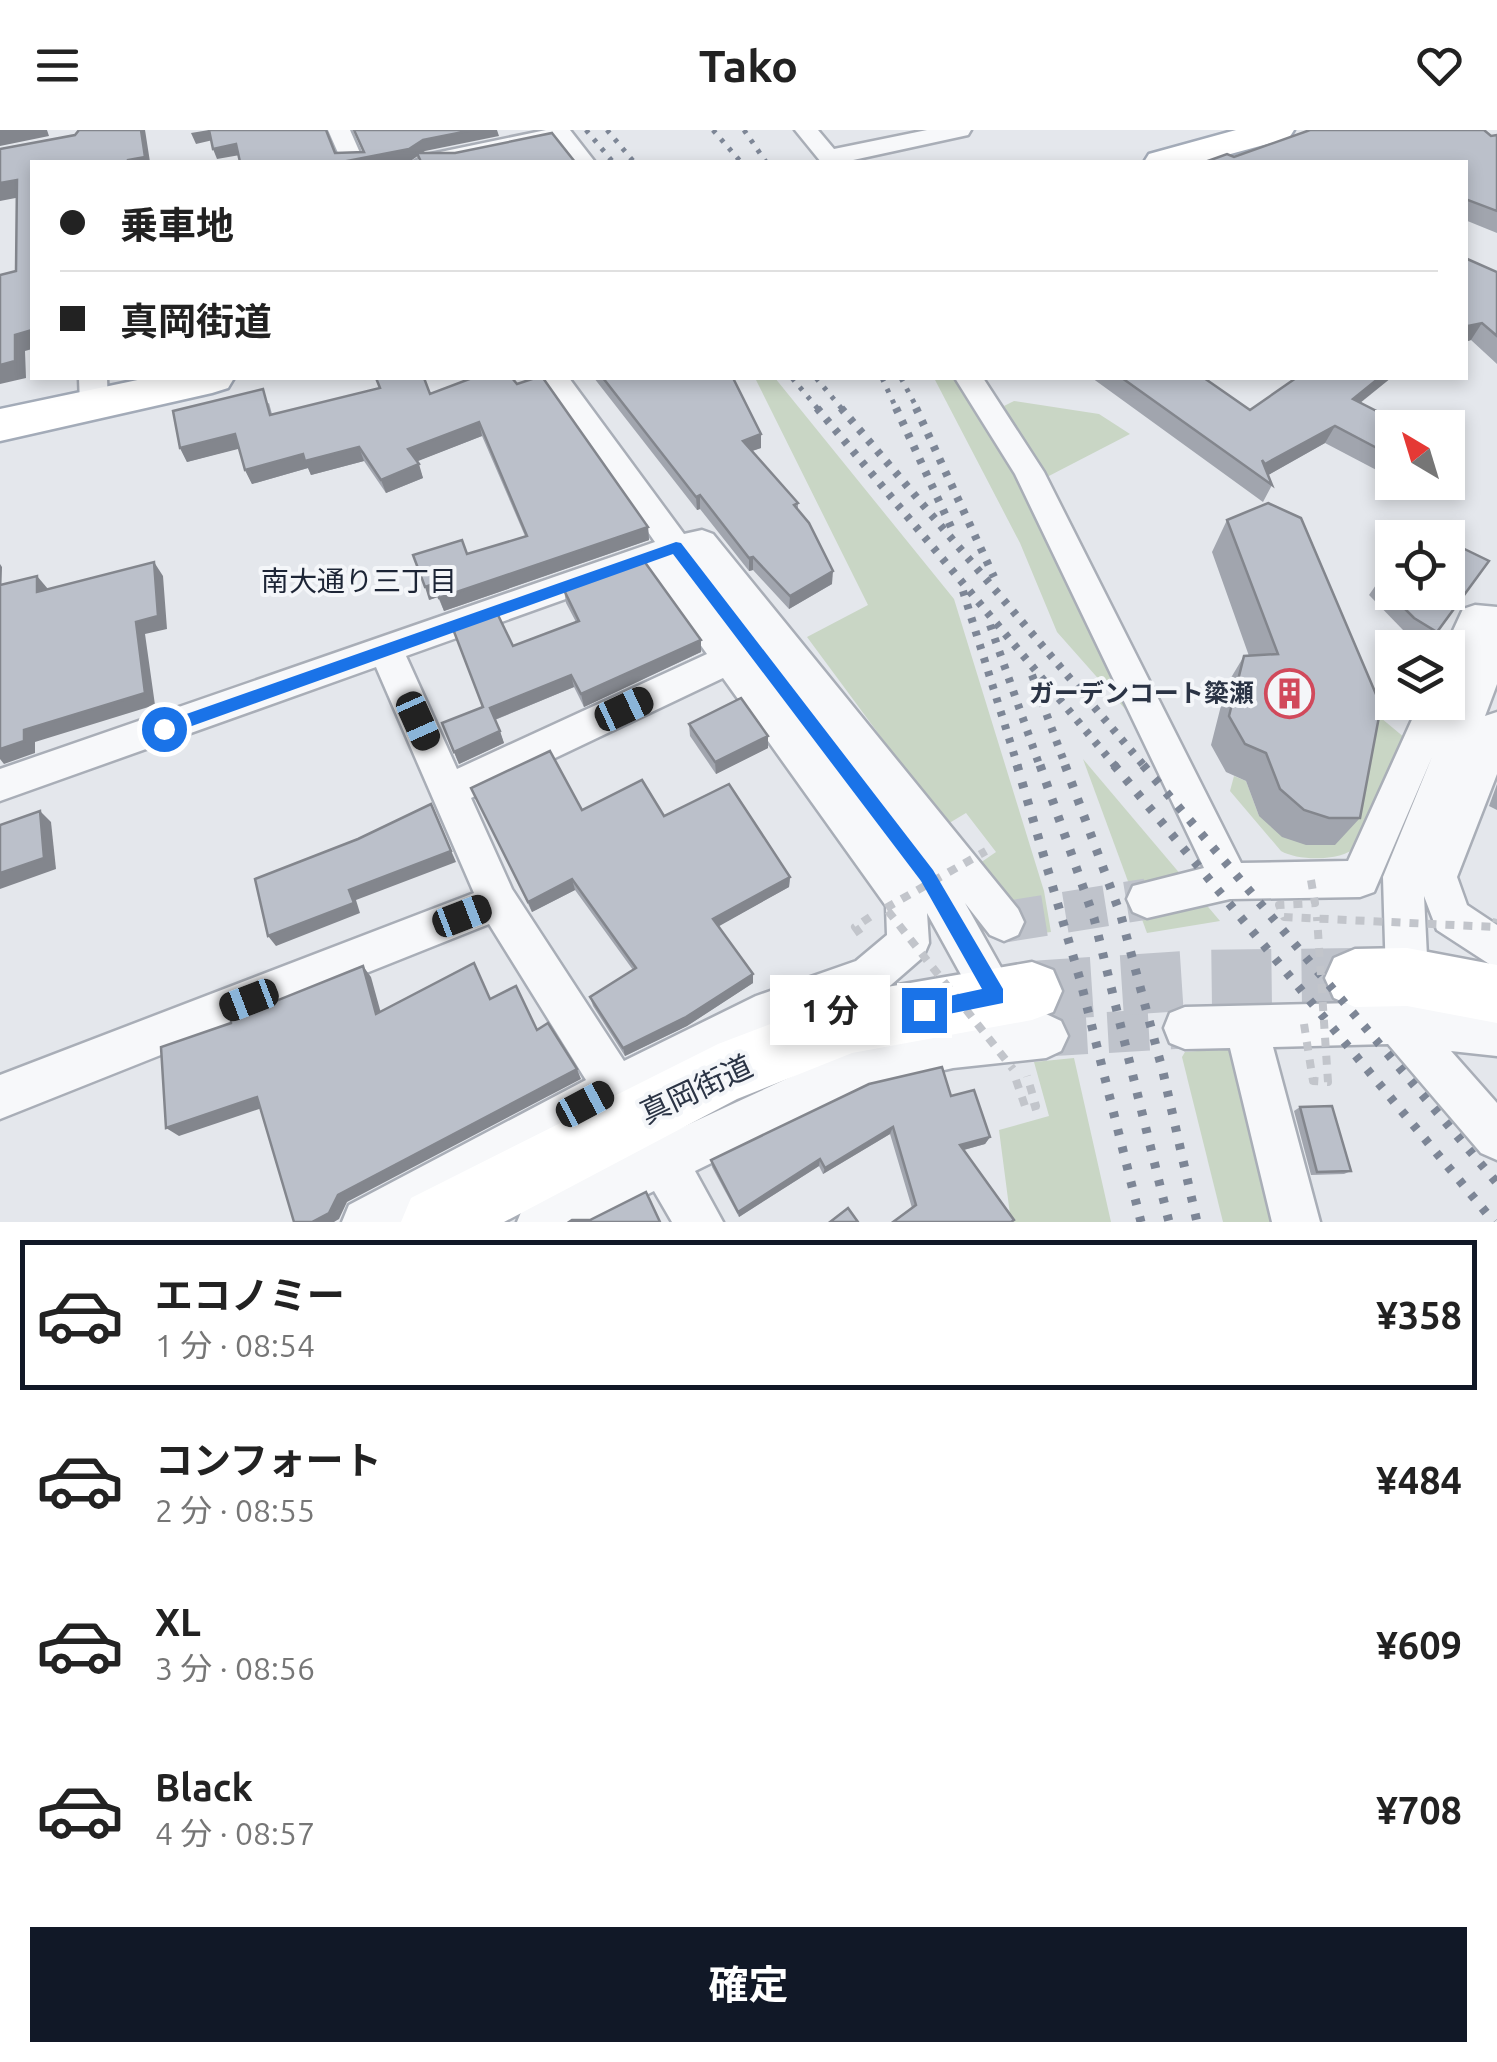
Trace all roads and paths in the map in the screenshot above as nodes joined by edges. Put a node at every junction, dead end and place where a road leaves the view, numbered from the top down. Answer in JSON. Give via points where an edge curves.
{"nodes":[{"id":1,"x":339,"y":130,"type":"edge"},
{"id":2,"x":806,"y":130,"type":"edge"},
{"id":3,"x":960,"y":130,"type":"edge"},
{"id":4,"x":1276,"y":130,"type":"edge"},
{"id":5,"x":559,"y":132,"type":"edge"},
{"id":6,"x":1234,"y":141,"type":"junction"},
{"id":7,"x":352,"y":160,"type":"edge"},
{"id":8,"x":435,"y":160,"type":"edge"},
{"id":9,"x":581,"y":160,"type":"edge"},
{"id":10,"x":832,"y":160,"type":"edge"},
{"id":11,"x":1137,"y":160,"type":"edge"},
{"id":12,"x":1169,"y":160,"type":"edge"},
{"id":13,"x":1194,"y":160,"type":"edge"},
{"id":14,"x":194,"y":380,"type":"edge"},
{"id":15,"x":557,"y":380,"type":"edge"},
{"id":16,"x":970,"y":380,"type":"edge"},
{"id":17,"x":93,"y":391,"type":"edge"},
{"id":18,"x":0,"y":425,"type":"edge"},
{"id":19,"x":665,"y":552,"type":"junction"},
{"id":20,"x":1497,"y":620,"type":"edge"},
{"id":21,"x":1497,"y":640,"type":"edge"},
{"id":22,"x":1465,"y":642,"type":"edge"},
{"id":23,"x":386,"y":651,"type":"junction"},
{"id":24,"x":730,"y":659,"type":"junction"},
{"id":25,"x":1430,"y":720,"type":"edge"},
{"id":26,"x":1497,"y":727,"type":"edge"},
{"id":27,"x":0,"y":785,"type":"edge"},
{"id":28,"x":449,"y":791,"type":"junction"},
{"id":29,"x":986,"y":851,"type":"dead end"},
{"id":30,"x":1230,"y":881,"type":"junction"},
{"id":31,"x":1147,"y":898,"type":"tunnel mouth"},
{"id":32,"x":1314,"y":898,"type":"junction"},
{"id":33,"x":498,"y":902,"type":"junction"},
{"id":34,"x":1497,"y":919,"type":"edge"},
{"id":35,"x":1004,"y":922,"type":"dead end"},
{"id":36,"x":1497,"y":950,"type":"edge"},
{"id":37,"x":1386,"y":993,"type":"junction"},
{"id":38,"x":1497,"y":994,"type":"edge"},
{"id":39,"x":1024,"y":1021,"type":"junction"},
{"id":40,"x":1246,"y":1024,"type":"junction"},
{"id":41,"x":1304,"y":1024,"type":"junction"},
{"id":42,"x":1185,"y":1028,"type":"tunnel mouth"},
{"id":43,"x":1497,"y":1034,"type":"edge"},
{"id":44,"x":616,"y":1088,"type":"junction"},
{"id":45,"x":0,"y":1097,"type":"edge"},
{"id":46,"x":1497,"y":1137,"type":"edge"},
{"id":47,"x":662,"y":1160,"type":"junction"},
{"id":48,"x":366,"y":1222,"type":"edge"},
{"id":49,"x":435,"y":1222,"type":"edge"},
{"id":50,"x":541,"y":1222,"type":"edge"},
{"id":51,"x":699,"y":1222,"type":"edge"},
{"id":52,"x":1296,"y":1222,"type":"edge"}],
"edges":[{"from":1,"to":7,"type":"street"},
{"from":2,"to":10,"type":"street"},
{"from":3,"to":10,"type":"street"},
{"from":4,"to":6,"type":"main road"},
{"from":5,"to":8,"type":"street"},
{"from":5,"to":9,"type":"street"},
{"from":6,"to":11,"type":"main road"},
{"from":6,"to":12,"type":"main road"},
{"from":6,"to":13,"type":"main road"},
{"from":14,"to":17,"type":"main road"},
{"from":15,"to":19,"type":"street"},
{"from":16,"to":30,"type":"street","via":[[1028,472]]},
{"from":17,"to":18,"type":"main road"},
{"from":19,"to":23,"type":"street"},
{"from":19,"to":24,"type":"street"},
{"from":19,"to":35,"type":"street","via":[[702,542]]},
{"from":19,"to":39,"type":"street","via":[[927,876]]},
{"from":20,"to":22,"type":"street","via":[[1476,618]]},
{"from":21,"to":37,"type":"street","via":[[1403,877]]},
{"from":23,"to":27,"type":"street"},
{"from":23,"to":28,"type":"street"},
{"from":24,"to":28,"type":"street"},
{"from":24,"to":44,"type":"street","via":[[906,900],[908,942],[869,978],[771,1011]]},
{"from":25,"to":32,"type":"street","via":[[1360,879]]},
{"from":26,"to":36,"type":"street","via":[[1437,878],[1451,917]]},
{"from":28,"to":33,"type":"street"},
{"from":29,"to":39,"type":"path","bridge":true,"via":[[887,910],[1013,1069],[1026,1109],[1036,1106]]},
{"from":30,"to":31,"type":"street"},
{"from":30,"to":32,"type":"street"},
{"from":32,"to":32,"type":"path","bridge":true,"via":[[1284,917],[1279,905],[1315,903]]},
{"from":32,"to":34,"type":"path","bridge":true,"via":[[1495,928]]},
{"from":32,"to":41,"type":"path","bridge":true,"via":[[1328,1082],[1313,1081]]},
{"from":33,"to":44,"type":"street"},
{"from":33,"to":45,"type":"street"},
{"from":37,"to":38,"type":"street"},
{"from":37,"to":41,"type":"street"},
{"from":37,"to":43,"type":"street"},
{"from":37,"to":46,"type":"street"},
{"from":39,"to":47,"type":"street","via":[[860,1067]]},
{"from":39,"to":49,"type":"street","name":"真岡街道","via":[[852,1023],[718,1075]]},
{"from":40,"to":41,"type":"street"},
{"from":40,"to":42,"type":"street"},
{"from":40,"to":52,"type":"street"},
{"from":44,"to":48,"type":"street"},
{"from":47,"to":50,"type":"street"},
{"from":47,"to":51,"type":"street"}]}
